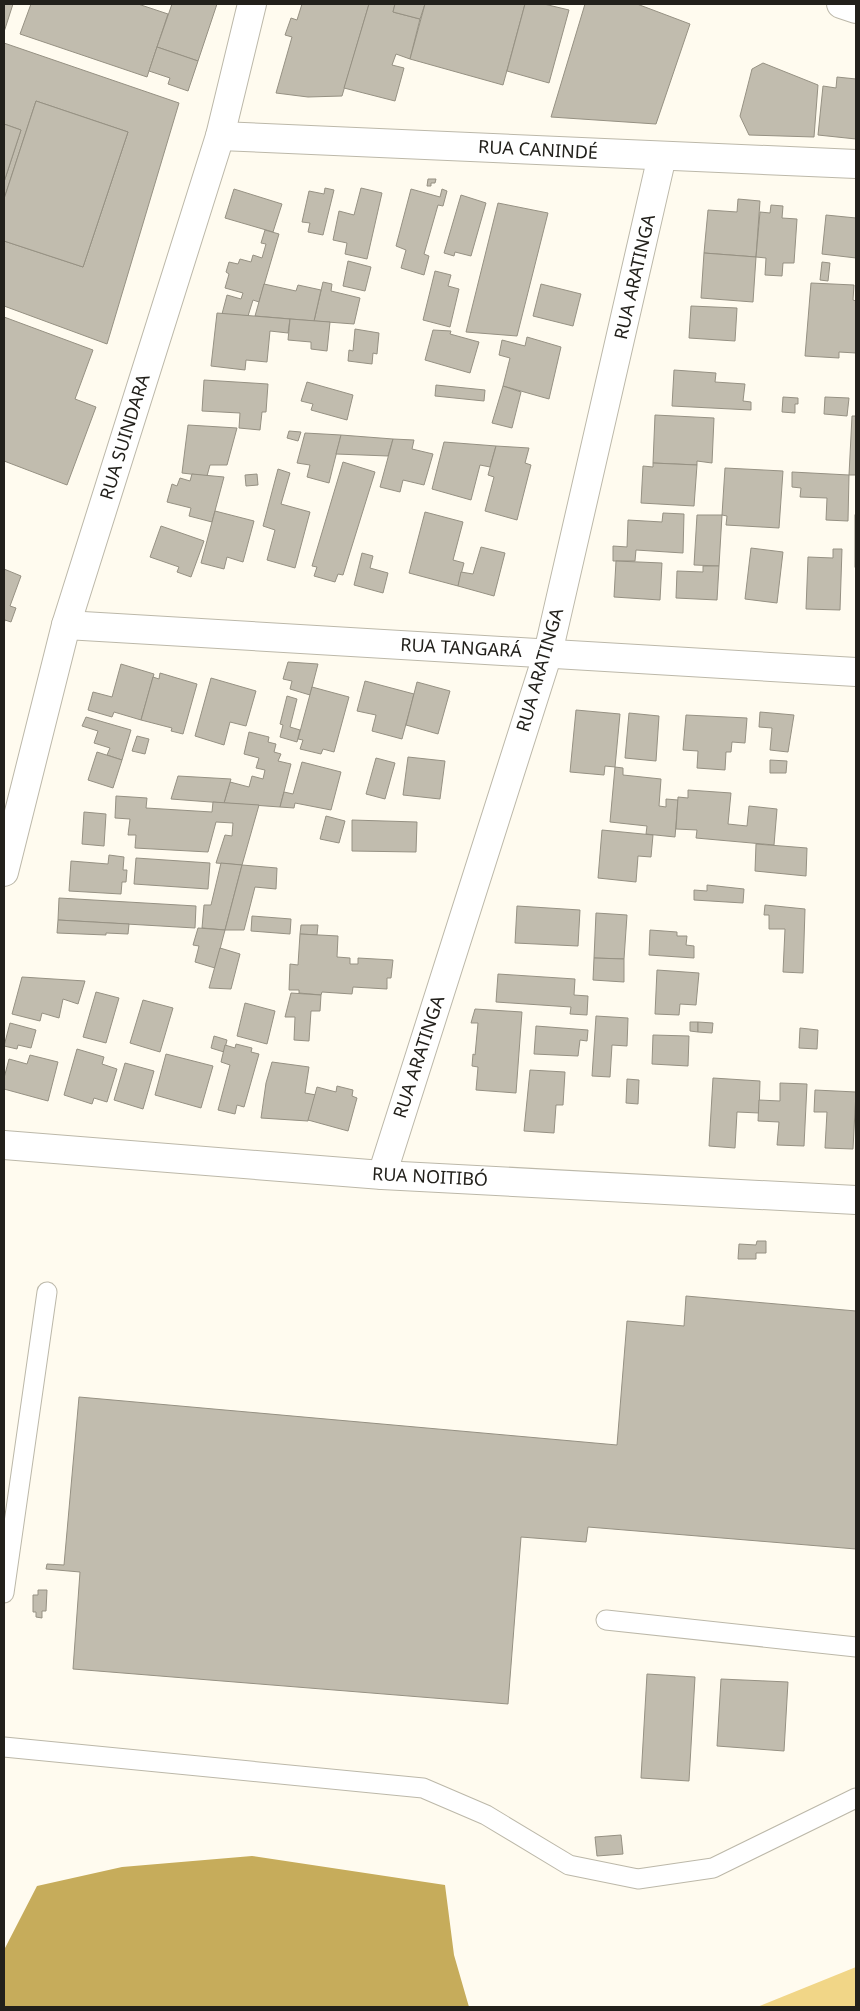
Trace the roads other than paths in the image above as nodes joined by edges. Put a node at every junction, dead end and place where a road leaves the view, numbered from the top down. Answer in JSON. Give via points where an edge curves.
{"nodes":[{"id":1,"x":252,"y":4,"type":"edge"},
{"id":2,"x":841,"y":4,"type":"edge"},
{"id":3,"x":856,"y":9,"type":"edge"},
{"id":4,"x":220,"y":136,"type":"junction"},
{"id":5,"x":662,"y":156,"type":"junction"},
{"id":6,"x":856,"y":164,"type":"edge"},
{"id":7,"x":66,"y":625,"type":"junction"},
{"id":8,"x":548,"y":652,"type":"junction"},
{"id":9,"x":856,"y":672,"type":"edge"},
{"id":10,"x":4,"y":872,"type":"edge"},
{"id":11,"x":4,"y":1145,"type":"edge"},
{"id":12,"x":382,"y":1175,"type":"junction"},
{"id":13,"x":856,"y":1200,"type":"edge"},
{"id":14,"x":47,"y":1292,"type":"dead end"},
{"id":15,"x":4,"y":1593,"type":"edge"},
{"id":16,"x":606,"y":1620,"type":"dead end"},
{"id":17,"x":856,"y":1647,"type":"edge"},
{"id":18,"x":4,"y":1747,"type":"edge"},
{"id":19,"x":856,"y":1798,"type":"edge"}],
"edges":[{"from":1,"to":4,"type":"main road","name":"RUA SUINDARA"},
{"from":2,"to":3,"type":"main road"},
{"from":4,"to":5,"type":"main road","name":"RUA CANINDÉ"},
{"from":4,"to":7,"type":"main road","name":"RUA SUINDARA"},
{"from":5,"to":6,"type":"main road","name":"RUA CANINDÉ"},
{"from":5,"to":8,"type":"main road","name":"RUA ARATINGA"},
{"from":7,"to":8,"type":"main road","name":"RUA TANGARÁ"},
{"from":7,"to":10,"type":"main road","name":"RUA SUINDARA"},
{"from":8,"to":9,"type":"main road","name":"RUA TANGARÁ"},
{"from":8,"to":12,"type":"main road","name":"RUA ARATINGA"},
{"from":11,"to":12,"type":"main road","name":"RUA NOITIBÓ"},
{"from":12,"to":13,"type":"main road","name":"RUA NOITIBÓ"},
{"from":14,"to":15,"type":"lane"},
{"from":16,"to":17,"type":"lane"},
{"from":18,"to":19,"type":"lane","via":[[423,1788],[486,1815],[569,1866],[638,1879],[713,1868]]}]}
